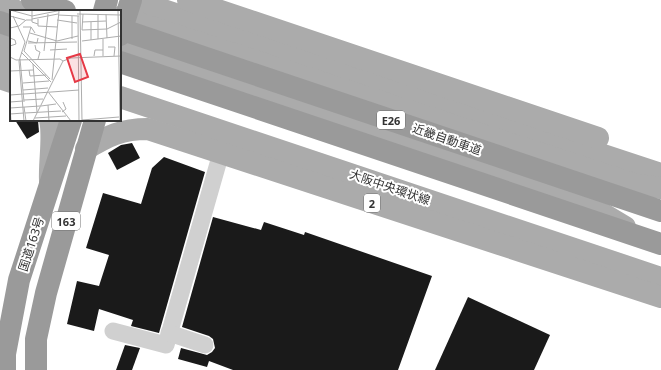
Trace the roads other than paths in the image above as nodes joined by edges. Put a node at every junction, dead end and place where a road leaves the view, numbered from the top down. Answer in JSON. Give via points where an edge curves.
{"nodes":[{"id":1,"x":32,"y":0,"type":"edge"},
{"id":2,"x":107,"y":0,"type":"edge"},
{"id":3,"x":188,"y":0,"type":"edge"},
{"id":4,"x":0,"y":5,"type":"edge"},
{"id":5,"x":14,"y":10,"type":"edge"},
{"id":6,"x":62,"y":10,"type":"edge"},
{"id":7,"x":104,"y":10,"type":"edge"},
{"id":8,"x":125,"y":17,"type":"edge"},
{"id":9,"x":0,"y":22,"type":"edge"},
{"id":10,"x":10,"y":26,"type":"edge"},
{"id":11,"x":0,"y":38,"type":"edge"},
{"id":12,"x":10,"y":42,"type":"edge"},
{"id":13,"x":121,"y":45,"type":"edge"},
{"id":14,"x":0,"y":56,"type":"edge"},
{"id":15,"x":10,"y":60,"type":"edge"},
{"id":16,"x":121,"y":62,"type":"edge"},
{"id":17,"x":0,"y":78,"type":"edge"},
{"id":18,"x":10,"y":82,"type":"edge"},
{"id":19,"x":121,"y":97,"type":"edge"},
{"id":20,"x":50,"y":121,"type":"edge"},
{"id":21,"x":71,"y":121,"type":"edge"},
{"id":22,"x":95,"y":121,"type":"edge"},
{"id":23,"x":86,"y":150,"type":"junction"},
{"id":24,"x":221,"y":152,"type":"junction"},
{"id":25,"x":659,"y":178,"type":"edge"},
{"id":26,"x":50,"y":186,"type":"junction"},
{"id":27,"x":661,"y":211,"type":"edge"},
{"id":28,"x":661,"y":244,"type":"edge"},
{"id":29,"x":661,"y":254,"type":"edge"},
{"id":30,"x":661,"y":278,"type":"edge"},
{"id":31,"x":661,"y":297,"type":"edge"},
{"id":32,"x":113,"y":331,"type":"dead end"},
{"id":33,"x":169,"y":333,"type":"junction"},
{"id":34,"x":205,"y":345,"type":"dead end"},
{"id":35,"x":5,"y":370,"type":"edge"},
{"id":36,"x":36,"y":370,"type":"edge"}],
"edges":[{"from":1,"to":6,"type":"highway"},
{"from":2,"to":7,"type":"highway"},
{"from":3,"to":25,"type":"main road","via":[[637,151]]},
{"from":4,"to":5,"type":"main road"},
{"from":8,"to":25,"type":"main road","via":[[319,62]]},
{"from":8,"to":25,"type":"main road","via":[[637,186]]},
{"from":8,"to":27,"type":"highway","name":"近畿自動車道","number":"E26","bridge":true},
{"from":9,"to":10,"type":"highway"},
{"from":11,"to":12,"type":"main road"},
{"from":13,"to":29,"type":"main road","via":[[563,195],[625,226]]},
{"from":14,"to":15,"type":"main road"},
{"from":16,"to":28,"type":"highway","bridge":true},
{"from":17,"to":18,"type":"main road"},
{"from":19,"to":30,"type":"main road","name":"大阪中央環状線","number":"2"},
{"from":20,"to":26,"type":"main road"},
{"from":21,"to":26,"type":"highway","name":"国道163号","number":"163"},
{"from":22,"to":23,"type":"highway","number":"163"},
{"from":23,"to":24,"type":"main road","number":"2","via":[[107,137],[132,129],[148,129]]},
{"from":23,"to":36,"type":"highway","number":"163","via":[[46,293],[36,340]]},
{"from":24,"to":31,"type":"main road","number":"2"},
{"from":24,"to":33,"type":"street"},
{"from":26,"to":35,"type":"highway","name":"国道163号","number":"163","via":[[19,280],[5,354]]},
{"from":32,"to":33,"type":"street","via":[[166,345]]},
{"from":33,"to":34,"type":"street"}]}
